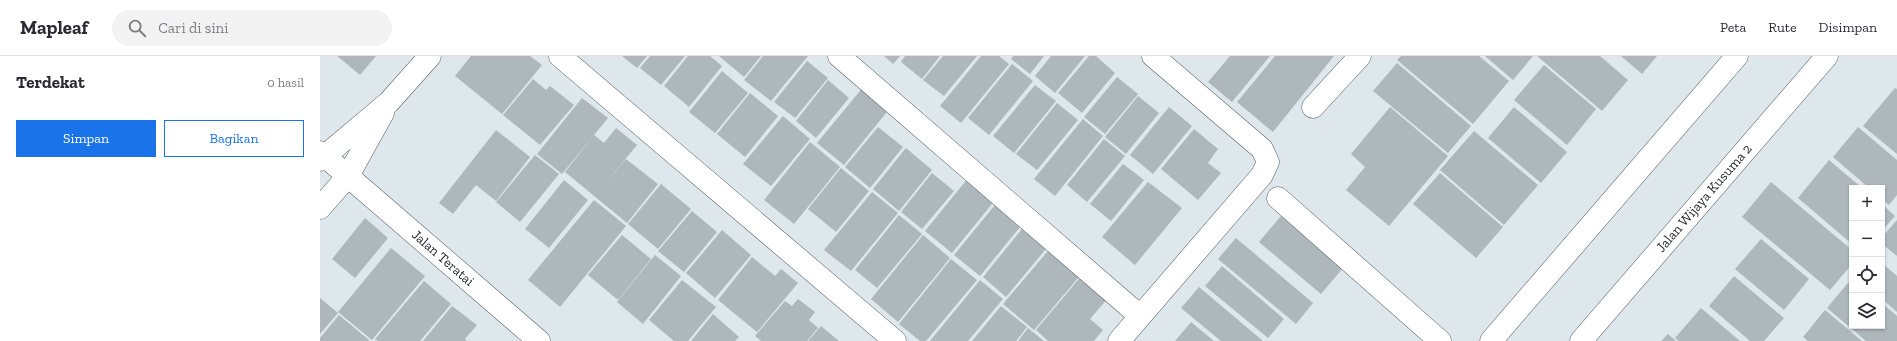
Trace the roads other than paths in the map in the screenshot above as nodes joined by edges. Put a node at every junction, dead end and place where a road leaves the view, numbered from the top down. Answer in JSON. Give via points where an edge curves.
{"nodes":[{"id":1,"x":430,"y":56,"type":"edge"},
{"id":2,"x":560,"y":56,"type":"edge"},
{"id":3,"x":839,"y":56,"type":"edge"},
{"id":4,"x":1153,"y":56,"type":"edge"},
{"id":5,"x":1360,"y":56,"type":"edge"},
{"id":6,"x":1737,"y":56,"type":"edge"},
{"id":7,"x":1827,"y":56,"type":"edge"},
{"id":8,"x":389,"y":102,"type":"junction"},
{"id":9,"x":1313,"y":107,"type":"dead end"},
{"id":10,"x":321,"y":155,"type":"edge"},
{"id":11,"x":348,"y":176,"type":"junction"},
{"id":12,"x":1278,"y":198,"type":"dead end"},
{"id":13,"x":320,"y":208,"type":"edge"},
{"id":14,"x":1140,"y":316,"type":"junction"},
{"id":15,"x":539,"y":341,"type":"edge"},
{"id":16,"x":895,"y":341,"type":"edge"},
{"id":17,"x":1119,"y":341,"type":"edge"},
{"id":18,"x":1440,"y":341,"type":"edge"},
{"id":19,"x":1491,"y":341,"type":"edge"},
{"id":20,"x":1580,"y":341,"type":"edge"}],
"edges":[{"from":1,"to":8,"type":"street"},
{"from":2,"to":16,"type":"street"},
{"from":3,"to":14,"type":"street"},
{"from":4,"to":14,"type":"street","via":[[1262,149],[1268,162],[1262,175]]},
{"from":5,"to":9,"type":"street"},
{"from":6,"to":19,"type":"street"},
{"from":7,"to":20,"type":"street","name":"Jalan Wijaya Kusuma 2"},
{"from":8,"to":10,"type":"street"},
{"from":8,"to":11,"type":"street"},
{"from":10,"to":11,"type":"street","name":"Jalan Teratai"},
{"from":11,"to":13,"type":"street"},
{"from":11,"to":15,"type":"street","name":"Jalan Teratai"},
{"from":12,"to":18,"type":"street"},
{"from":14,"to":17,"type":"street"}]}
